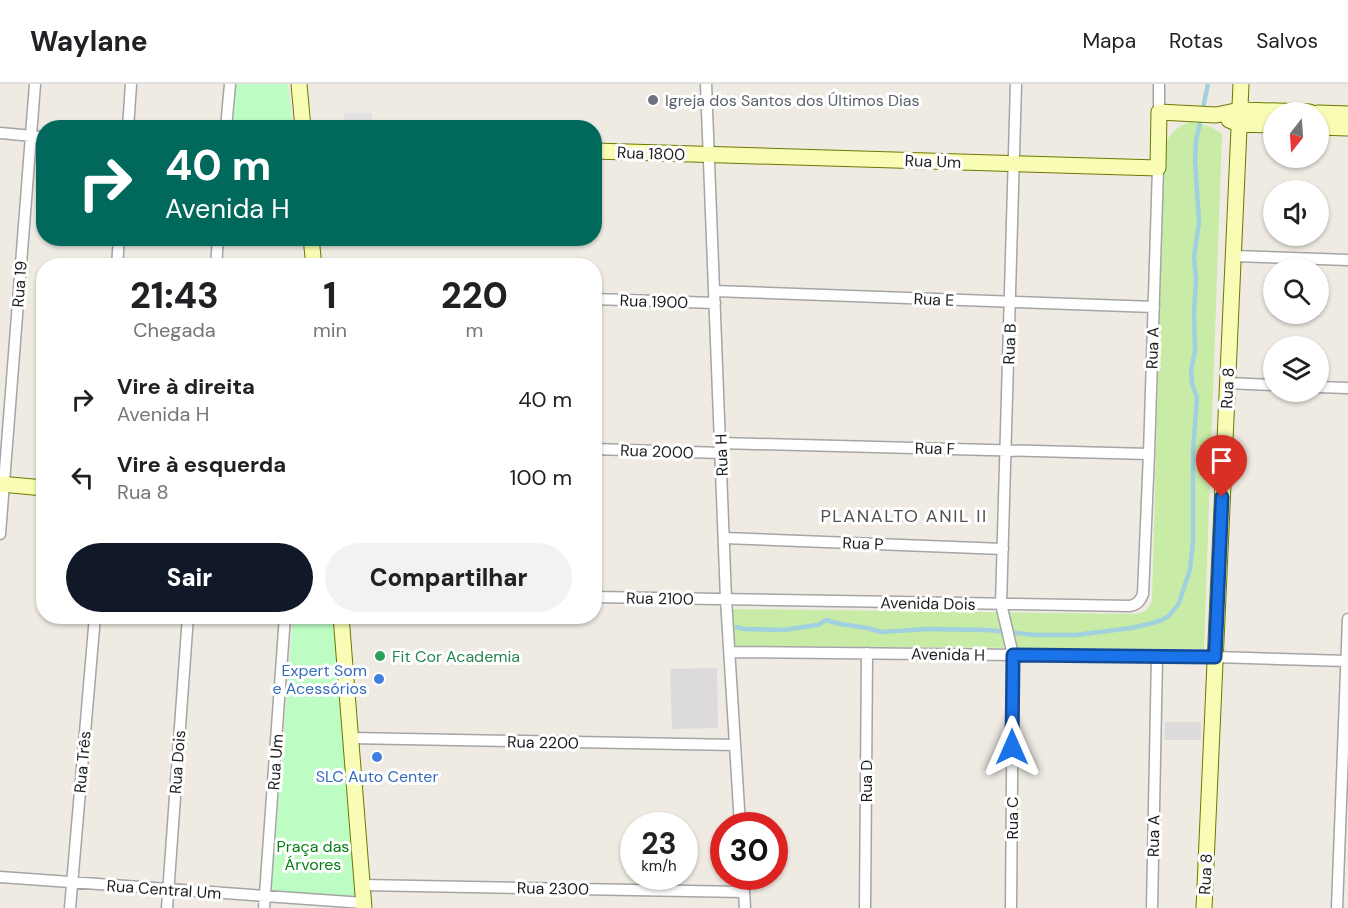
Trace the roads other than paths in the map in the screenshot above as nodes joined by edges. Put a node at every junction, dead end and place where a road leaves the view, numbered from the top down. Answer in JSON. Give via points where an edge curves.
{"nodes":[{"id":1,"x":35,"y":84,"type":"edge"},
{"id":2,"x":131,"y":84,"type":"edge"},
{"id":3,"x":230,"y":84,"type":"edge"},
{"id":4,"x":299,"y":84,"type":"edge"},
{"id":5,"x":706,"y":84,"type":"edge"},
{"id":6,"x":1016,"y":84,"type":"edge"},
{"id":7,"x":1159,"y":84,"type":"edge"},
{"id":8,"x":1241,"y":84,"type":"edge"},
{"id":9,"x":1159,"y":112,"type":"junction"},
{"id":10,"x":1329,"y":113,"type":"edge"},
{"id":11,"x":1348,"y":114,"type":"edge"},
{"id":12,"x":1263,"y":115,"type":"edge"},
{"id":13,"x":1239,"y":117,"type":"junction"},
{"id":14,"x":129,"y":120,"type":"edge"},
{"id":15,"x":227,"y":120,"type":"edge"},
{"id":16,"x":302,"y":120,"type":"edge"},
{"id":17,"x":1263,"y":122,"type":"edge"},
{"id":18,"x":1329,"y":127,"type":"edge"},
{"id":19,"x":1348,"y":128,"type":"edge"},
{"id":20,"x":0,"y":133,"type":"edge"},
{"id":21,"x":31,"y":136,"type":"junction"},
{"id":22,"x":36,"y":136,"type":"edge"},
{"id":23,"x":602,"y":151,"type":"edge"},
{"id":24,"x":709,"y":154,"type":"junction"},
{"id":25,"x":1014,"y":163,"type":"junction"},
{"id":26,"x":1158,"y":168,"type":"junction"},
{"id":27,"x":1233,"y":256,"type":"junction"},
{"id":28,"x":1348,"y":260,"type":"edge"},
{"id":29,"x":714,"y":297,"type":"junction"},
{"id":30,"x":602,"y":299,"type":"edge"},
{"id":31,"x":1010,"y":302,"type":"junction"},
{"id":32,"x":1154,"y":307,"type":"junction"},
{"id":33,"x":1227,"y":383,"type":"junction"},
{"id":34,"x":1263,"y":385,"type":"edge"},
{"id":35,"x":1329,"y":387,"type":"edge"},
{"id":36,"x":1348,"y":388,"type":"edge"},
{"id":37,"x":602,"y":448,"type":"edge"},
{"id":38,"x":720,"y":448,"type":"junction"},
{"id":39,"x":1006,"y":450,"type":"junction"},
{"id":40,"x":1149,"y":454,"type":"junction"},
{"id":41,"x":2,"y":484,"type":"edge"},
{"id":42,"x":36,"y":487,"type":"edge"},
{"id":43,"x":0,"y":534,"type":"edge"},
{"id":44,"x":724,"y":538,"type":"junction"},
{"id":45,"x":1003,"y":549,"type":"junction"},
{"id":46,"x":602,"y":597,"type":"edge"},
{"id":47,"x":726,"y":599,"type":"junction"},
{"id":48,"x":1001,"y":604,"type":"junction"},
{"id":49,"x":1130,"y":606,"type":"joint"},
{"id":50,"x":1348,"y":618,"type":"edge"},
{"id":51,"x":94,"y":624,"type":"edge"},
{"id":52,"x":187,"y":624,"type":"edge"},
{"id":53,"x":284,"y":624,"type":"edge"},
{"id":54,"x":342,"y":624,"type":"edge"},
{"id":55,"x":1009,"y":636,"type":"joint"},
{"id":56,"x":730,"y":652,"type":"junction"},
{"id":57,"x":867,"y":653,"type":"junction"},
{"id":58,"x":1013,"y":655,"type":"junction"},
{"id":59,"x":1157,"y":657,"type":"junction"},
{"id":60,"x":1215,"y":657,"type":"junction"},
{"id":61,"x":1346,"y":661,"type":"junction"},
{"id":62,"x":351,"y":738,"type":"junction"},
{"id":63,"x":735,"y":745,"type":"junction"},
{"id":64,"x":739,"y":812,"type":"edge"},
{"id":65,"x":1344,"y":846,"type":"edge"},
{"id":66,"x":0,"y":877,"type":"edge"},
{"id":67,"x":72,"y":882,"type":"junction"},
{"id":68,"x":362,"y":885,"type":"junction"},
{"id":69,"x":168,"y":889,"type":"junction"},
{"id":70,"x":744,"y":892,"type":"joint"},
{"id":71,"x":265,"y":896,"type":"junction"},
{"id":72,"x":364,"y":905,"type":"edge"},
{"id":73,"x":70,"y":908,"type":"edge"},
{"id":74,"x":167,"y":908,"type":"edge"},
{"id":75,"x":264,"y":908,"type":"edge"},
{"id":76,"x":745,"y":908,"type":"edge"},
{"id":77,"x":865,"y":908,"type":"edge"},
{"id":78,"x":1011,"y":908,"type":"edge"},
{"id":79,"x":1152,"y":908,"type":"edge"},
{"id":80,"x":1204,"y":908,"type":"edge"},
{"id":81,"x":1337,"y":908,"type":"edge"}],
"edges":[{"from":1,"to":21,"type":"street","name":"Rua 19"},
{"from":2,"to":14,"type":"street"},
{"from":3,"to":15,"type":"street"},
{"from":4,"to":16,"type":"street"},
{"from":5,"to":24,"type":"street","name":"Rua H"},
{"from":6,"to":25,"type":"street","name":"Rua B"},
{"from":7,"to":9,"type":"street","name":"Rua A"},
{"from":8,"to":13,"type":"street","name":"Rua 8"},
{"from":9,"to":13,"type":"street"},
{"from":9,"to":26,"type":"street","name":"Rua A"},
{"from":10,"to":11,"type":"street"},
{"from":12,"to":13,"type":"street"},
{"from":13,"to":17,"type":"street"},
{"from":13,"to":27,"type":"street","name":"Rua 8"},
{"from":18,"to":19,"type":"street"},
{"from":20,"to":21,"type":"street"},
{"from":21,"to":22,"type":"street"},
{"from":21,"to":41,"type":"street","name":"Rua 19"},
{"from":23,"to":24,"type":"street","name":"Rua 1800"},
{"from":24,"to":25,"type":"street","name":"Rua Um"},
{"from":24,"to":29,"type":"street","name":"Rua H"},
{"from":25,"to":26,"type":"street","name":"Rua Um"},
{"from":25,"to":31,"type":"street","name":"Rua B"},
{"from":26,"to":32,"type":"street","name":"Rua A"},
{"from":27,"to":28,"type":"street"},
{"from":27,"to":33,"type":"street","name":"Rua 8"},
{"from":29,"to":30,"type":"street","name":"Rua 1900"},
{"from":29,"to":31,"type":"street","name":"Rua E"},
{"from":29,"to":38,"type":"street","name":"Rua H"},
{"from":31,"to":32,"type":"street","name":"Rua E"},
{"from":31,"to":39,"type":"street","name":"Rua B"},
{"from":32,"to":40,"type":"street","name":"Rua A"},
{"from":33,"to":34,"type":"street"},
{"from":33,"to":60,"type":"street","name":"Rua 8"},
{"from":35,"to":36,"type":"street"},
{"from":37,"to":38,"type":"street","name":"Rua 2000"},
{"from":38,"to":39,"type":"street","name":"Rua F"},
{"from":38,"to":44,"type":"street","name":"Rua H"},
{"from":39,"to":40,"type":"street","name":"Rua F"},
{"from":39,"to":45,"type":"street","name":"Rua B"},
{"from":40,"to":49,"type":"street","name":"Rua A","via":[[1143,594]]},
{"from":41,"to":42,"type":"street"},
{"from":41,"to":43,"type":"street","name":"Rua 19"},
{"from":44,"to":45,"type":"street","name":"Rua P"},
{"from":44,"to":47,"type":"street","name":"Rua H"},
{"from":45,"to":48,"type":"street","name":"Rua B"},
{"from":46,"to":47,"type":"street","name":"Rua 2100"},
{"from":47,"to":48,"type":"street","name":"Avenida Dois"},
{"from":47,"to":56,"type":"street","name":"Rua H"},
{"from":48,"to":49,"type":"street","name":"Avenida Dois"},
{"from":48,"to":55,"type":"street","name":"Rua B"},
{"from":50,"to":61,"type":"street"},
{"from":51,"to":67,"type":"street","name":"Rua Três"},
{"from":52,"to":69,"type":"street","name":"Rua Dois"},
{"from":53,"to":71,"type":"street","name":"Rua Um"},
{"from":54,"to":62,"type":"street"},
{"from":55,"to":58,"type":"street","name":"Rua C"},
{"from":56,"to":57,"type":"street","name":"Avenida H"},
{"from":56,"to":63,"type":"street","name":"Rua H"},
{"from":57,"to":58,"type":"street","name":"Avenida H"},
{"from":57,"to":77,"type":"street","name":"Rua D"},
{"from":58,"to":59,"type":"street","name":"Avenida H"},
{"from":58,"to":78,"type":"street","name":"Rua C"},
{"from":59,"to":60,"type":"street","name":"Avenida H"},
{"from":59,"to":79,"type":"street","name":"Rua A"},
{"from":60,"to":61,"type":"street","name":"Avenida H"},
{"from":60,"to":80,"type":"street","name":"Rua 8"},
{"from":61,"to":65,"type":"street"},
{"from":62,"to":63,"type":"street","name":"Rua 2200"},
{"from":62,"to":68,"type":"street"},
{"from":63,"to":64,"type":"street","name":"Rua H"},
{"from":65,"to":81,"type":"street"},
{"from":66,"to":67,"type":"street","name":"Rua Central Um"},
{"from":67,"to":69,"type":"street","name":"Rua Central Um"},
{"from":67,"to":73,"type":"street","name":"Rua Três"},
{"from":68,"to":70,"type":"street","name":"Rua 2300"},
{"from":68,"to":72,"type":"street"},
{"from":69,"to":71,"type":"street","name":"Rua Central Um"},
{"from":69,"to":74,"type":"street","name":"Rua Dois"},
{"from":70,"to":76,"type":"street"},
{"from":71,"to":72,"type":"street","name":"Rua Central Um"},
{"from":71,"to":75,"type":"street","name":"Rua Um"}]}
